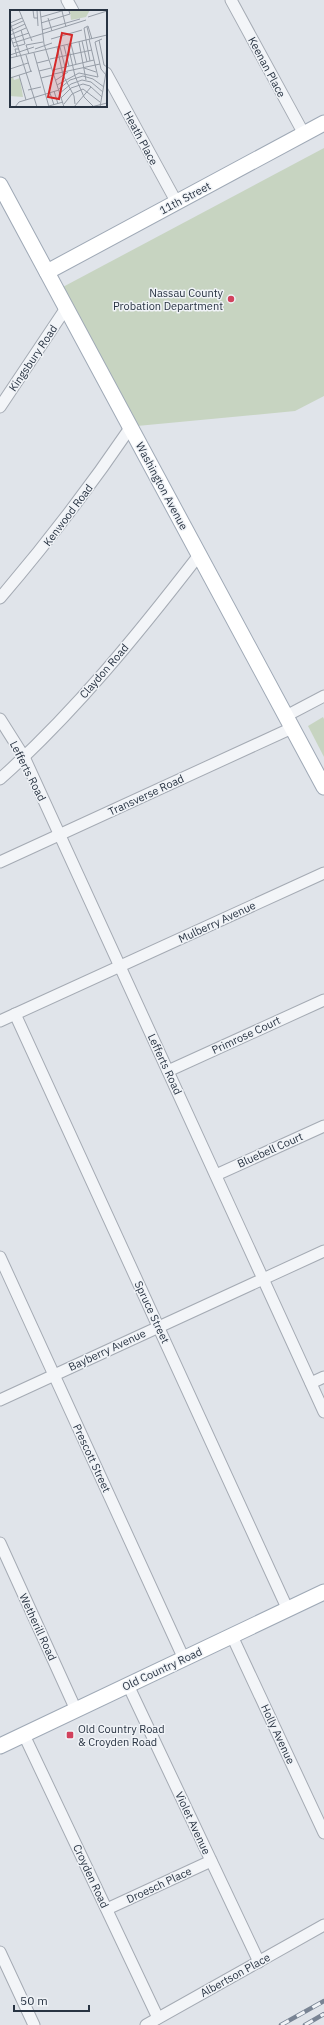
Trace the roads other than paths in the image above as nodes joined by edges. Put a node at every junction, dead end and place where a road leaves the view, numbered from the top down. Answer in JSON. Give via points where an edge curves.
{"nodes":[{"id":1,"x":67,"y":0,"type":"edge"},
{"id":2,"x":231,"y":0,"type":"edge"},
{"id":3,"x":72,"y":10,"type":"edge"},
{"id":4,"x":107,"y":74,"type":"edge"},
{"id":5,"x":324,"y":123,"type":"edge"},
{"id":6,"x":304,"y":134,"type":"junction"},
{"id":7,"x":0,"y":185,"type":"edge"},
{"id":8,"x":176,"y":203,"type":"junction"},
{"id":9,"x":47,"y":272,"type":"junction"},
{"id":10,"x":66,"y":308,"type":"junction"},
{"id":11,"x":0,"y":407,"type":"edge"},
{"id":12,"x":130,"y":428,"type":"junction"},
{"id":13,"x":199,"y":555,"type":"junction"},
{"id":14,"x":0,"y":598,"type":"edge"},
{"id":15,"x":324,"y":696,"type":"edge"},
{"id":16,"x":0,"y":719,"type":"edge"},
{"id":17,"x":289,"y":722,"type":"junction"},
{"id":18,"x":24,"y":757,"type":"junction"},
{"id":19,"x":0,"y":779,"type":"edge"},
{"id":20,"x":324,"y":787,"type":"edge"},
{"id":21,"x":60,"y":835,"type":"junction"},
{"id":22,"x":0,"y":862,"type":"edge"},
{"id":23,"x":324,"y":873,"type":"edge"},
{"id":24,"x":120,"y":966,"type":"junction"},
{"id":25,"x":324,"y":1000,"type":"edge"},
{"id":26,"x":15,"y":1014,"type":"junction"},
{"id":27,"x":0,"y":1021,"type":"edge"},
{"id":28,"x":168,"y":1071,"type":"junction"},
{"id":29,"x":324,"y":1126,"type":"edge"},
{"id":30,"x":216,"y":1175,"type":"junction"},
{"id":31,"x":324,"y":1251,"type":"edge"},
{"id":32,"x":0,"y":1257,"type":"edge"},
{"id":33,"x":263,"y":1279,"type":"junction"},
{"id":34,"x":159,"y":1327,"type":"junction"},
{"id":35,"x":54,"y":1375,"type":"junction"},
{"id":36,"x":324,"y":1377,"type":"edge"},
{"id":37,"x":311,"y":1384,"type":"junction"},
{"id":38,"x":0,"y":1400,"type":"edge"},
{"id":39,"x":324,"y":1412,"type":"edge"},
{"id":40,"x":0,"y":1543,"type":"edge"},
{"id":41,"x":324,"y":1592,"type":"edge"},
{"id":42,"x":288,"y":1610,"type":"junction"},
{"id":43,"x":232,"y":1636,"type":"junction"},
{"id":44,"x":184,"y":1659,"type":"junction"},
{"id":45,"x":128,"y":1685,"type":"junction"},
{"id":46,"x":76,"y":1710,"type":"junction"},
{"id":47,"x":24,"y":1735,"type":"junction"},
{"id":48,"x":0,"y":1746,"type":"edge"},
{"id":49,"x":324,"y":1833,"type":"edge"},
{"id":50,"x":211,"y":1862,"type":"junction"},
{"id":51,"x":107,"y":1909,"type":"junction"},
{"id":52,"x":324,"y":1925,"type":"edge"},
{"id":53,"x":0,"y":1952,"type":"edge"},
{"id":54,"x":259,"y":1962,"type":"junction"},
{"id":55,"x":158,"y":2018,"type":"junction"},
{"id":56,"x":34,"y":2025,"type":"edge"},
{"id":57,"x":146,"y":2025,"type":"edge"}],
"edges":[{"from":1,"to":3,"type":"street"},
{"from":2,"to":6,"type":"street","name":"Keenan Place"},
{"from":4,"to":8,"type":"street","name":"Heath Place"},
{"from":5,"to":6,"type":"main road","name":"11th Street"},
{"from":6,"to":8,"type":"main road","name":"11th Street"},
{"from":7,"to":9,"type":"main road","name":"Washington Avenue"},
{"from":8,"to":9,"type":"main road","name":"11th Street"},
{"from":9,"to":10,"type":"main road","name":"Washington Avenue"},
{"from":10,"to":11,"type":"street","name":"Kingsbury Road"},
{"from":10,"to":12,"type":"main road","name":"Washington Avenue"},
{"from":12,"to":13,"type":"main road","name":"Washington Avenue"},
{"from":12,"to":14,"type":"street","name":"Kenwood Road","via":[[51,538]]},
{"from":13,"to":17,"type":"main road","name":"Washington Avenue"},
{"from":13,"to":18,"type":"street","name":"Claydon Road","via":[[113,663]]},
{"from":15,"to":17,"type":"street","name":"Transverse Road"},
{"from":16,"to":18,"type":"street","name":"Lefferts Road"},
{"from":17,"to":20,"type":"main road","name":"Washington Avenue"},
{"from":17,"to":21,"type":"street","name":"Transverse Road"},
{"from":18,"to":19,"type":"street","name":"Claydon Road"},
{"from":18,"to":21,"type":"street","name":"Lefferts Road"},
{"from":21,"to":22,"type":"street","name":"Transverse Road"},
{"from":21,"to":24,"type":"street","name":"Lefferts Road"},
{"from":23,"to":24,"type":"street","name":"Mulberry Avenue"},
{"from":24,"to":26,"type":"street","name":"Mulberry Avenue"},
{"from":24,"to":28,"type":"street","name":"Lefferts Road"},
{"from":25,"to":28,"type":"street","name":"Primrose Court"},
{"from":26,"to":27,"type":"street","name":"Mulberry Avenue"},
{"from":26,"to":34,"type":"street","name":"Spruce Street"},
{"from":28,"to":30,"type":"street","name":"Lefferts Road"},
{"from":29,"to":30,"type":"street","name":"Bluebell Court"},
{"from":30,"to":33,"type":"street","name":"Lefferts Road"},
{"from":31,"to":33,"type":"street","name":"Bayberry Avenue"},
{"from":32,"to":35,"type":"street","name":"Prescott Street"},
{"from":33,"to":34,"type":"street","name":"Bayberry Avenue"},
{"from":33,"to":37,"type":"street","name":"Lefferts Road"},
{"from":34,"to":35,"type":"street","name":"Bayberry Avenue"},
{"from":34,"to":42,"type":"street","name":"Spruce Street"},
{"from":35,"to":38,"type":"street","name":"Bayberry Avenue"},
{"from":35,"to":44,"type":"street","name":"Prescott Street"},
{"from":36,"to":37,"type":"street"},
{"from":37,"to":39,"type":"street","name":"Lefferts Road"},
{"from":40,"to":46,"type":"street","name":"Wetherill Road"},
{"from":41,"to":42,"type":"main road","name":"Old Country Road"},
{"from":42,"to":43,"type":"main road","name":"Old Country Road"},
{"from":43,"to":44,"type":"main road","name":"Old Country Road"},
{"from":43,"to":49,"type":"street","name":"Holly Avenue"},
{"from":44,"to":45,"type":"main road","name":"Old Country Road"},
{"from":45,"to":46,"type":"main road","name":"Old Country Road"},
{"from":45,"to":50,"type":"street","name":"Violet Avenue"},
{"from":46,"to":47,"type":"main road","name":"Old Country Road"},
{"from":47,"to":48,"type":"main road","name":"Old Country Road"},
{"from":47,"to":51,"type":"street","name":"Croyden Road"},
{"from":50,"to":51,"type":"street","name":"Droesch Place"},
{"from":50,"to":54,"type":"street","name":"Violet Avenue"},
{"from":51,"to":55,"type":"street","name":"Croyden Road"},
{"from":52,"to":54,"type":"street","name":"Albertson Place"},
{"from":53,"to":56,"type":"street"},
{"from":54,"to":55,"type":"street","name":"Albertson Place"},
{"from":55,"to":57,"type":"street","name":"Albertson Place"}]}
